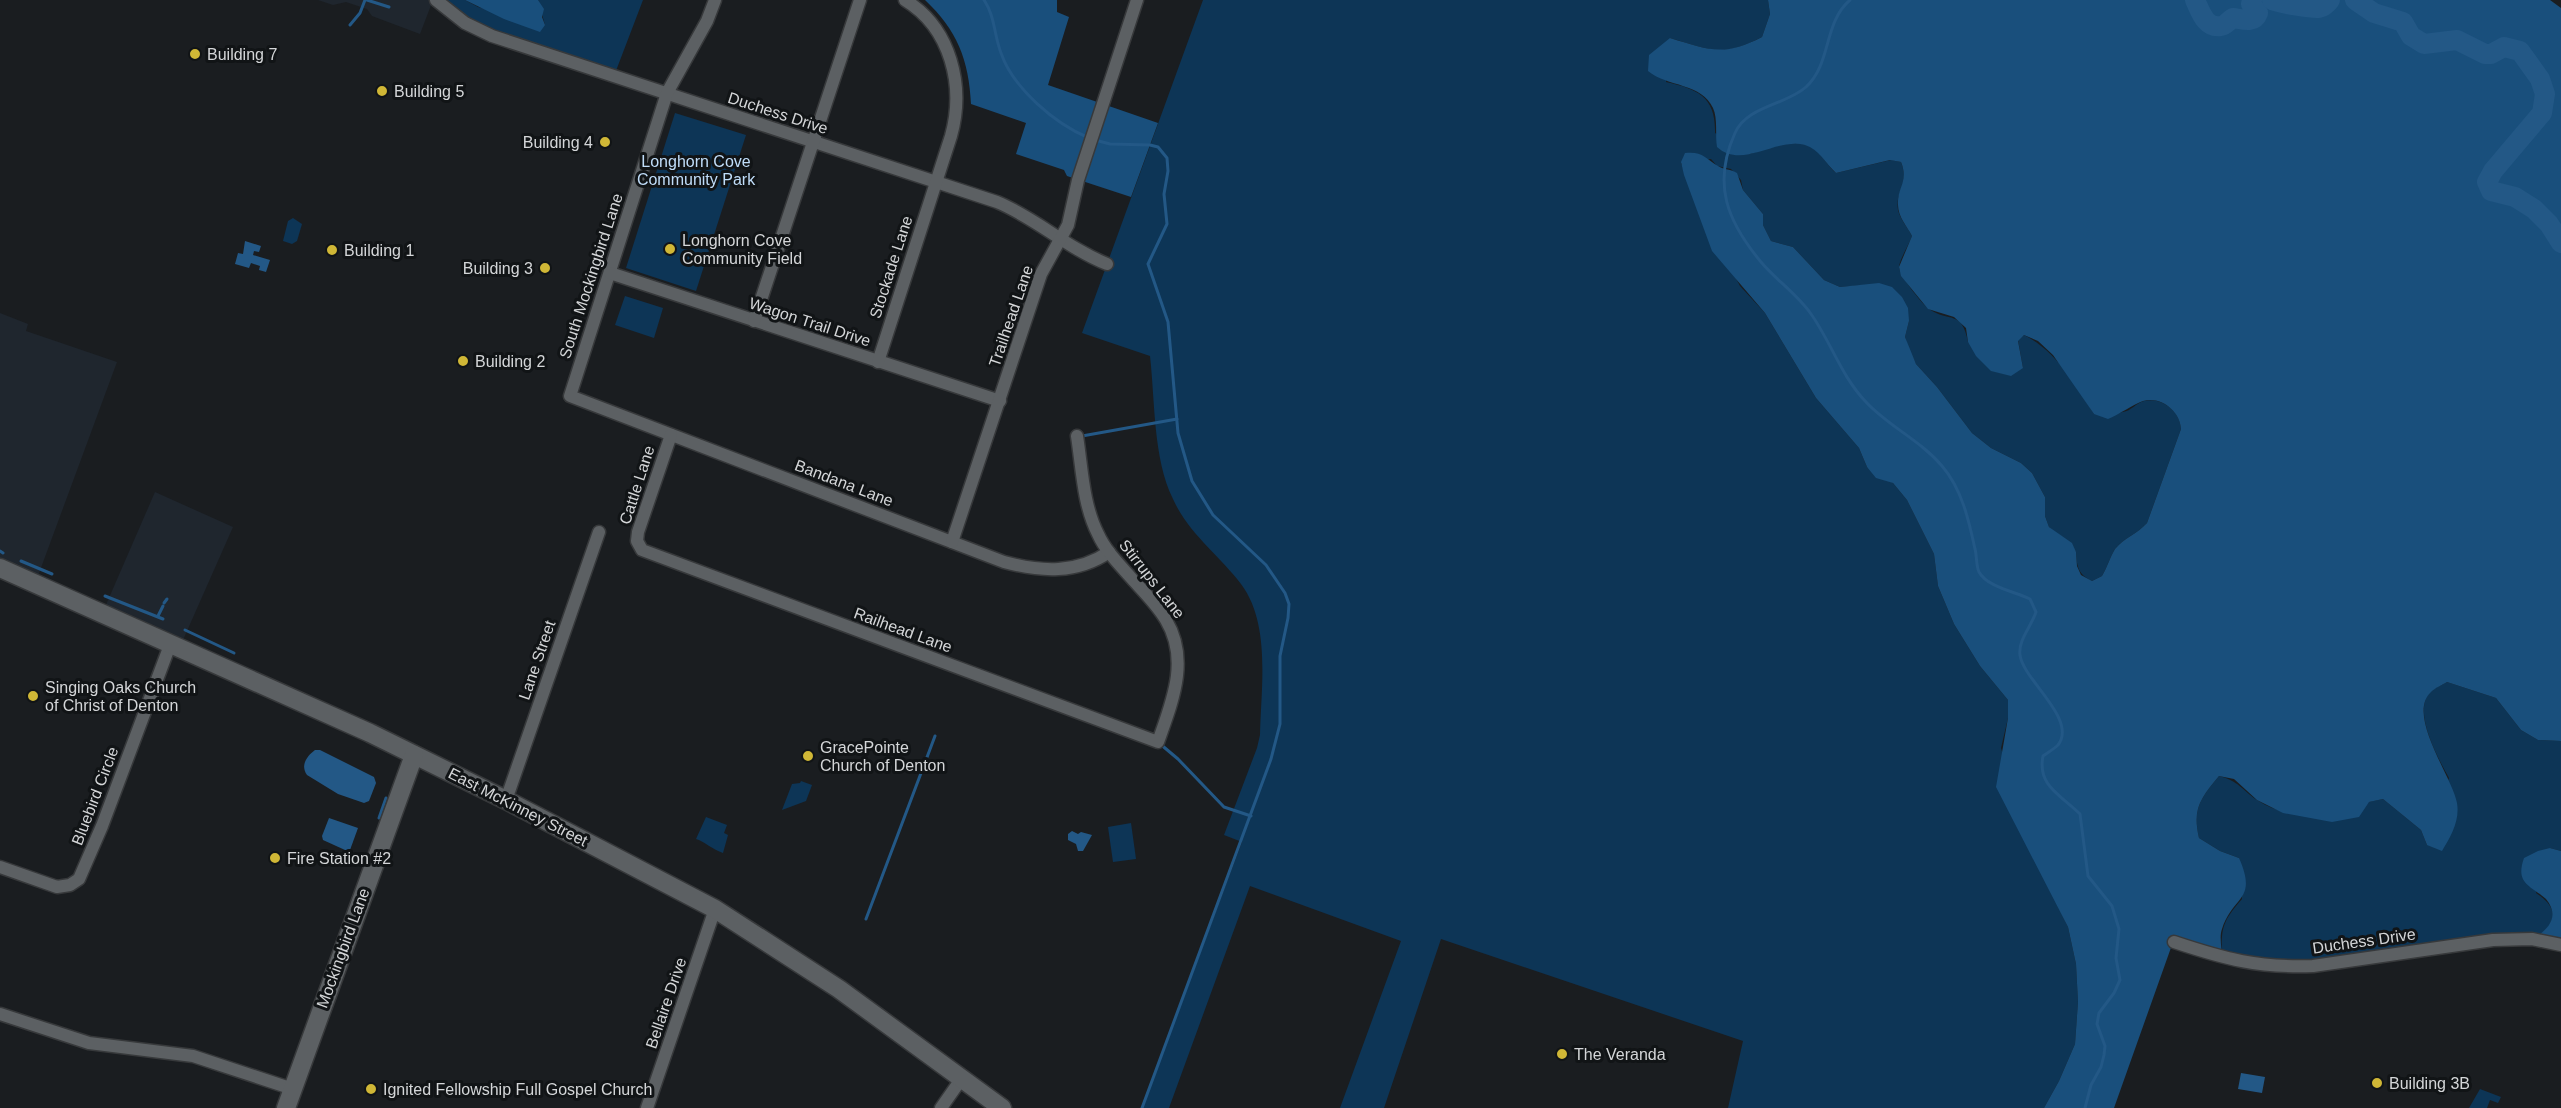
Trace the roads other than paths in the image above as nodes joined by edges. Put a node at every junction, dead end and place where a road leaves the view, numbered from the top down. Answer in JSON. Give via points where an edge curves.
{"nodes":[{"id":1,"x":436,"y":0,"type":"edge"},
{"id":2,"x":715,"y":0,"type":"edge"},
{"id":3,"x":860,"y":0,"type":"edge"},
{"id":4,"x":905,"y":0,"type":"edge"},
{"id":5,"x":1137,"y":0,"type":"edge"},
{"id":6,"x":668,"y":93,"type":"junction"},
{"id":7,"x":812,"y":141,"type":"junction"},
{"id":8,"x":935,"y":182,"type":"junction"},
{"id":9,"x":1061,"y":241,"type":"junction"},
{"id":10,"x":1107,"y":264,"type":"dead end"},
{"id":11,"x":610,"y":273,"type":"junction"},
{"id":12,"x":754,"y":321,"type":"junction"},
{"id":13,"x":878,"y":362,"type":"junction"},
{"id":14,"x":570,"y":396,"type":"joint"},
{"id":15,"x":1000,"y":401,"type":"junction"},
{"id":16,"x":671,"y":435,"type":"junction"},
{"id":17,"x":1077,"y":436,"type":"dead end"},
{"id":18,"x":599,"y":532,"type":"dead end"},
{"id":19,"x":952,"y":542,"type":"junction"},
{"id":20,"x":638,"y":546,"type":"joint"},
{"id":21,"x":1109,"y":552,"type":"junction"},
{"id":22,"x":0,"y":568,"type":"edge"},
{"id":23,"x":170,"y":645,"type":"junction"},
{"id":24,"x":1158,"y":742,"type":"joint"},
{"id":25,"x":414,"y":755,"type":"junction"},
{"id":26,"x":506,"y":800,"type":"junction"},
{"id":27,"x":0,"y":867,"type":"edge"},
{"id":28,"x":715,"y":909,"type":"junction"},
{"id":29,"x":2174,"y":942,"type":"dead end"},
{"id":30,"x":2561,"y":945,"type":"edge"},
{"id":31,"x":0,"y":1014,"type":"edge"},
{"id":32,"x":962,"y":1078,"type":"junction"},
{"id":33,"x":293,"y":1089,"type":"junction"},
{"id":34,"x":286,"y":1108,"type":"edge"},
{"id":35,"x":647,"y":1108,"type":"edge"},
{"id":36,"x":940,"y":1108,"type":"edge"},
{"id":37,"x":1002,"y":1108,"type":"edge"}],
"edges":[{"from":1,"to":6,"type":"street","name":"Duchess Drive","via":[[482,32]]},
{"from":2,"to":6,"type":"street","name":"South Mockingbird Lane"},
{"from":3,"to":7,"type":"street"},
{"from":4,"to":8,"type":"street","name":"Stockade Lane","via":[[936,28],[956,83],[955,121]]},
{"from":5,"to":9,"type":"street","name":"Trailhead Lane"},
{"from":6,"to":7,"type":"street","name":"Duchess Drive"},
{"from":6,"to":11,"type":"street","name":"South Mockingbird Lane"},
{"from":7,"to":8,"type":"street","name":"Duchess Drive"},
{"from":7,"to":12,"type":"street"},
{"from":8,"to":9,"type":"street","name":"Duchess Drive","via":[[1001,204]]},
{"from":8,"to":13,"type":"street","name":"Stockade Lane"},
{"from":9,"to":10,"type":"street","name":"Duchess Drive"},
{"from":9,"to":15,"type":"street","name":"Trailhead Lane","via":[[1041,274]]},
{"from":11,"to":12,"type":"street","name":"Wagon Trail Drive"},
{"from":11,"to":14,"type":"street","name":"South Mockingbird Lane"},
{"from":12,"to":13,"type":"street","name":"Wagon Trail Drive"},
{"from":13,"to":15,"type":"street","name":"Wagon Trail Drive"},
{"from":14,"to":16,"type":"street","name":"Bandana Lane"},
{"from":15,"to":19,"type":"street","name":"Trailhead Lane"},
{"from":16,"to":19,"type":"street","name":"Bandana Lane"},
{"from":16,"to":20,"type":"street","name":"Cattle Lane","via":[[641,525]]},
{"from":17,"to":21,"type":"street","name":"Stirrups Lane","via":[[1088,504]]},
{"from":18,"to":26,"type":"street","name":"Lane Street"},
{"from":19,"to":21,"type":"street","name":"Bandana Lane","via":[[1005,562],[1040,569],[1073,568]]},
{"from":20,"to":24,"type":"street","name":"Railhead Lane"},
{"from":21,"to":24,"type":"street","name":"Stirrups Lane","via":[[1165,617],[1178,648],[1174,695]]},
{"from":22,"to":23,"type":"main road","name":"East McKinney Street"},
{"from":23,"to":25,"type":"main road","name":"East McKinney Street"},
{"from":23,"to":27,"type":"street","name":"Bluebird Circle","via":[[79,879],[60,887]]},
{"from":25,"to":26,"type":"main road","name":"East McKinney Street"},
{"from":25,"to":33,"type":"main road","name":"Mockingbird Lane"},
{"from":26,"to":28,"type":"main road","name":"East McKinney Street"},
{"from":28,"to":32,"type":"main road","name":"East McKinney Street","via":[[826,980]]},
{"from":28,"to":35,"type":"street","name":"Bellaire Drive"},
{"from":29,"to":30,"type":"street","name":"Duchess Drive","via":[[2243,962],[2289,967],[2493,939],[2532,939]]},
{"from":31,"to":33,"type":"street","via":[[88,1043],[193,1056]]},
{"from":32,"to":36,"type":"street"},
{"from":32,"to":37,"type":"main road","name":"East McKinney Street"},
{"from":33,"to":34,"type":"main road","name":"Mockingbird Lane"}]}
